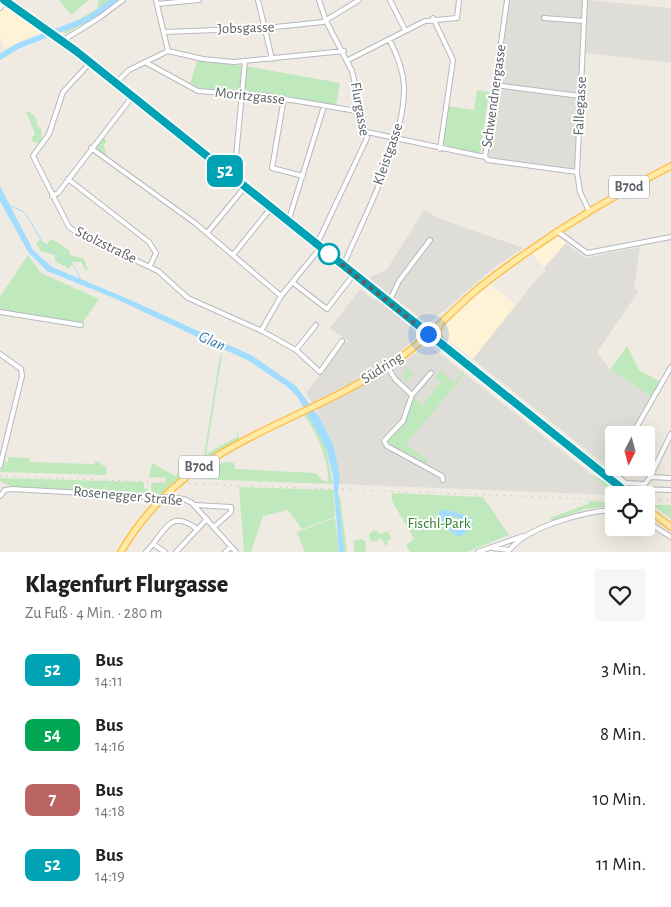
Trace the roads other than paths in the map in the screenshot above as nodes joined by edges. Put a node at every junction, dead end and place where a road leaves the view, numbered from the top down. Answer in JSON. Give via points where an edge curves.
{"nodes":[{"id":1,"x":5,"y":0,"type":"edge"},
{"id":2,"x":122,"y":0,"type":"edge"},
{"id":3,"x":199,"y":0,"type":"edge"},
{"id":4,"x":258,"y":0,"type":"edge"},
{"id":5,"x":319,"y":0,"type":"edge"},
{"id":6,"x":359,"y":0,"type":"edge"},
{"id":7,"x":390,"y":0,"type":"edge"},
{"id":8,"x":459,"y":0,"type":"edge"},
{"id":9,"x":507,"y":0,"type":"edge"},
{"id":10,"x":585,"y":0,"type":"edge"},
{"id":11,"x":156,"y":2,"type":"edge"},
{"id":12,"x":0,"y":8,"type":"edge"},
{"id":13,"x":433,"y":18,"type":"junction"},
{"id":14,"x":544,"y":18,"type":"dead end"},
{"id":15,"x":326,"y":21,"type":"junction"},
{"id":16,"x":584,"y":22,"type":"junction"},
{"id":17,"x":266,"y":28,"type":"junction"},
{"id":18,"x":405,"y":30,"type":"junction"},
{"id":19,"x":164,"y":32,"type":"junction"},
{"id":20,"x":389,"y":39,"type":"junction"},
{"id":21,"x":62,"y":41,"type":"junction"},
{"id":22,"x":168,"y":50,"type":"junction"},
{"id":23,"x":344,"y":51,"type":"junction"},
{"id":24,"x":272,"y":59,"type":"junction"},
{"id":25,"x":348,"y":60,"type":"junction"},
{"id":26,"x":245,"y":61,"type":"junction"},
{"id":27,"x":145,"y":62,"type":"junction"},
{"id":28,"x":90,"y":63,"type":"junction"},
{"id":29,"x":116,"y":83,"type":"junction"},
{"id":30,"x":495,"y":86,"type":"junction"},
{"id":31,"x":242,"y":94,"type":"junction"},
{"id":32,"x":132,"y":96,"type":"junction"},
{"id":33,"x":580,"y":96,"type":"junction"},
{"id":34,"x":284,"y":98,"type":"junction"},
{"id":35,"x":324,"y":106,"type":"junction"},
{"id":36,"x":362,"y":112,"type":"junction"},
{"id":37,"x":367,"y":132,"type":"junction"},
{"id":38,"x":396,"y":139,"type":"junction"},
{"id":39,"x":91,"y":148,"type":"junction"},
{"id":40,"x":440,"y":149,"type":"junction"},
{"id":41,"x":485,"y":157,"type":"junction"},
{"id":42,"x":671,"y":166,"type":"edge"},
{"id":43,"x":577,"y":172,"type":"junction"},
{"id":44,"x":303,"y":176,"type":"junction"},
{"id":45,"x":234,"y":178,"type":"junction"},
{"id":46,"x":68,"y":179,"type":"junction"},
{"id":47,"x":245,"y":187,"type":"junction"},
{"id":48,"x":52,"y":196,"type":"junction"},
{"id":49,"x":271,"y":208,"type":"junction"},
{"id":50,"x":589,"y":211,"type":"junction"},
{"id":51,"x":288,"y":222,"type":"junction"},
{"id":52,"x":558,"y":230,"type":"junction"},
{"id":53,"x":207,"y":233,"type":"junction"},
{"id":54,"x":671,"y":237,"type":"edge"},
{"id":55,"x":430,"y":240,"type":"dead end"},
{"id":56,"x":319,"y":246,"type":"junction"},
{"id":57,"x":233,"y":255,"type":"junction"},
{"id":58,"x":150,"y":266,"type":"junction"},
{"id":59,"x":343,"y":266,"type":"junction"},
{"id":60,"x":354,"y":274,"type":"junction"},
{"id":61,"x":292,"y":282,"type":"junction"},
{"id":62,"x":281,"y":296,"type":"junction"},
{"id":63,"x":389,"y":302,"type":"junction"},
{"id":64,"x":0,"y":312,"type":"edge"},
{"id":65,"x":441,"y":322,"type":"junction"},
{"id":66,"x":81,"y":325,"type":"dead end"},
{"id":67,"x":316,"y":325,"type":"dead end"},
{"id":68,"x":261,"y":331,"type":"junction"},
{"id":69,"x":428,"y":334,"type":"junction"},
{"id":70,"x":342,"y":341,"type":"dead end"},
{"id":71,"x":444,"y":348,"type":"junction"},
{"id":72,"x":296,"y":350,"type":"junction"},
{"id":73,"x":0,"y":354,"type":"edge"},
{"id":74,"x":388,"y":366,"type":"junction"},
{"id":75,"x":671,"y":367,"type":"edge"},
{"id":76,"x":431,"y":373,"type":"dead end"},
{"id":77,"x":412,"y":395,"type":"junction"},
{"id":78,"x":637,"y":426,"type":"edge"},
{"id":79,"x":671,"y":434,"type":"edge"},
{"id":80,"x":0,"y":466,"type":"edge"},
{"id":81,"x":617,"y":476,"type":"edge"},
{"id":82,"x":650,"y":477,"type":"junction"},
{"id":83,"x":671,"y":478,"type":"edge"},
{"id":84,"x":443,"y":480,"type":"dead end"},
{"id":85,"x":619,"y":486,"type":"edge"},
{"id":86,"x":655,"y":490,"type":"edge"},
{"id":87,"x":671,"y":490,"type":"edge"},
{"id":88,"x":0,"y":496,"type":"edge"},
{"id":89,"x":196,"y":505,"type":"junction"},
{"id":90,"x":605,"y":511,"type":"edge"},
{"id":91,"x":655,"y":515,"type":"edge"},
{"id":92,"x":207,"y":519,"type":"junction"},
{"id":93,"x":214,"y":527,"type":"junction"},
{"id":94,"x":655,"y":527,"type":"edge"},
{"id":95,"x":671,"y":527,"type":"edge"},
{"id":96,"x":197,"y":528,"type":"junction"},
{"id":97,"x":525,"y":536,"type":"junction"},
{"id":98,"x":671,"y":537,"type":"edge"},
{"id":99,"x":153,"y":544,"type":"junction"},
{"id":100,"x":231,"y":546,"type":"junction"},
{"id":101,"x":488,"y":548,"type":"junction"},
{"id":102,"x":509,"y":551,"type":"edge"},
{"id":103,"x":121,"y":552,"type":"edge"},
{"id":104,"x":146,"y":552,"type":"edge"},
{"id":105,"x":165,"y":552,"type":"edge"},
{"id":106,"x":176,"y":552,"type":"edge"},
{"id":107,"x":225,"y":552,"type":"edge"},
{"id":108,"x":236,"y":552,"type":"edge"},
{"id":109,"x":478,"y":552,"type":"edge"}],
"edges":[{"from":1,"to":12,"type":"street"},
{"from":1,"to":21,"type":"main road"},
{"from":2,"to":21,"type":"street"},
{"from":3,"to":11,"type":"street"},
{"from":4,"to":17,"type":"street"},
{"from":5,"to":15,"type":"street","name":"Flurgasse"},
{"from":6,"to":15,"type":"street"},
{"from":7,"to":18,"type":"street"},
{"from":8,"to":13,"type":"street","via":[[457,18]]},
{"from":9,"to":30,"type":"street","name":"Schwendnergasse"},
{"from":10,"to":16,"type":"street","name":"Fallegasse"},
{"from":11,"to":19,"type":"street"},
{"from":13,"to":18,"type":"street"},
{"from":13,"to":40,"type":"street","via":[[453,60]]},
{"from":14,"to":16,"type":"street"},
{"from":15,"to":17,"type":"street","name":"Jobsgasse"},
{"from":15,"to":23,"type":"street","name":"Flurgasse"},
{"from":16,"to":33,"type":"street","name":"Fallegasse"},
{"from":17,"to":19,"type":"street","name":"Jobsgasse"},
{"from":17,"to":24,"type":"street"},
{"from":18,"to":20,"type":"street"},
{"from":19,"to":22,"type":"street"},
{"from":20,"to":25,"type":"street"},
{"from":20,"to":38,"type":"street","name":"Kleistgasse","via":[[399,60],[404,84]]},
{"from":21,"to":28,"type":"main road"},
{"from":22,"to":26,"type":"street","via":[[203,59]]},
{"from":22,"to":27,"type":"street"},
{"from":23,"to":24,"type":"street"},
{"from":23,"to":25,"type":"street","name":"Flurgasse"},
{"from":24,"to":26,"type":"street"},
{"from":25,"to":36,"type":"street","name":"Flurgasse"},
{"from":26,"to":31,"type":"street"},
{"from":27,"to":29,"type":"street","via":[[125,72]]},
{"from":27,"to":31,"type":"street","name":"Moritzgasse","via":[[194,90]]},
{"from":28,"to":29,"type":"main road"},
{"from":28,"to":48,"type":"street","name":"Stolzstraße","via":[[63,92],[49,134],[33,154]]},
{"from":29,"to":32,"type":"main road"},
{"from":30,"to":33,"type":"street"},
{"from":30,"to":41,"type":"street","name":"Schwendnergasse"},
{"from":31,"to":34,"type":"street","name":"Moritzgasse"},
{"from":31,"to":45,"type":"street"},
{"from":32,"to":39,"type":"street"},
{"from":32,"to":45,"type":"main road"},
{"from":33,"to":43,"type":"street","name":"Fallegasse"},
{"from":34,"to":35,"type":"street","name":"Moritzgasse"},
{"from":34,"to":44,"type":"street","via":[[272,168]]},
{"from":35,"to":36,"type":"street","name":"Moritzgasse"},
{"from":35,"to":44,"type":"street"},
{"from":36,"to":37,"type":"street","name":"Flurgasse"},
{"from":37,"to":38,"type":"street"},
{"from":37,"to":56,"type":"street","name":"Flurgasse","via":[[365,144]]},
{"from":38,"to":40,"type":"street"},
{"from":38,"to":59,"type":"street","name":"Kleistgasse"},
{"from":39,"to":46,"type":"street"},
{"from":39,"to":53,"type":"street"},
{"from":40,"to":41,"type":"street"},
{"from":41,"to":43,"type":"street","name":"Schwendnergasse"},
{"from":42,"to":50,"type":"main road","name":"Südring","number":"B70d"},
{"from":43,"to":50,"type":"street","name":"Fallegasse","via":[[580,192]]},
{"from":44,"to":51,"type":"street"},
{"from":45,"to":47,"type":"main road"},
{"from":46,"to":48,"type":"street"},
{"from":46,"to":58,"type":"street","via":[[148,242],[156,253]]},
{"from":47,"to":49,"type":"main road"},
{"from":47,"to":53,"type":"street"},
{"from":48,"to":58,"type":"street","name":"Stolzstraße","via":[[73,231]]},
{"from":49,"to":51,"type":"main road"},
{"from":49,"to":57,"type":"street"},
{"from":50,"to":52,"type":"main road","name":"Südring","number":"B70d"},
{"from":51,"to":56,"type":"main road"},
{"from":52,"to":54,"type":"street","via":[[587,253]]},
{"from":52,"to":65,"type":"main road","name":"Südring","number":"B70d","via":[[492,278]]},
{"from":53,"to":57,"type":"street"},
{"from":55,"to":63,"type":"street","via":[[399,281]]},
{"from":56,"to":59,"type":"main road"},
{"from":56,"to":61,"type":"street","name":"Flurgasse"},
{"from":57,"to":62,"type":"street"},
{"from":58,"to":68,"type":"street","name":"Stolzstraße","via":[[188,298]]},
{"from":59,"to":60,"type":"main road"},
{"from":60,"to":61,"type":"street","via":[[327,309]]},
{"from":60,"to":63,"type":"main road"},
{"from":61,"to":62,"type":"street","name":"Flurgasse"},
{"from":62,"to":68,"type":"street","name":"Flurgasse"},
{"from":63,"to":69,"type":"main road"},
{"from":64,"to":66,"type":"street"},
{"from":65,"to":69,"type":"main road","name":"Südring","number":"B70d"},
{"from":65,"to":71,"type":"main road","via":[[437,333]]},
{"from":67,"to":72,"type":"street"},
{"from":68,"to":72,"type":"street","name":"Stolzstraße"},
{"from":69,"to":71,"type":"main road"},
{"from":69,"to":74,"type":"main road","name":"Südring","number":"B70d"},
{"from":70,"to":72,"type":"street","name":"Stolzstraße","via":[[320,372]]},
{"from":71,"to":85,"type":"main road"},
{"from":73,"to":80,"type":"street","via":[[21,369],[22,376]]},
{"from":74,"to":77,"type":"street","via":[[396,380]]},
{"from":74,"to":103,"type":"main road","name":"Südring","number":"B70d","via":[[222,452],[184,477],[149,511]]},
{"from":75,"to":78,"type":"street"},
{"from":76,"to":77,"type":"street"},
{"from":77,"to":84,"type":"street","via":[[403,420],[384,441],[387,446],[442,476]]},
{"from":79,"to":82,"type":"street"},
{"from":81,"to":82,"type":"street","via":[[628,484],[645,484]]},
{"from":82,"to":83,"type":"street"},
{"from":86,"to":87,"type":"street"},
{"from":88,"to":89,"type":"street","name":"Rosenegger Straße","bridge":true,"via":[[7,489],[18,489],[169,497]]},
{"from":89,"to":92,"type":"street","name":"Rosenegger Straße"},
{"from":89,"to":93,"type":"street","via":[[231,507],[231,512]]},
{"from":90,"to":97,"type":"street","via":[[587,512]]},
{"from":91,"to":95,"type":"main road"},
{"from":92,"to":93,"type":"street","name":"Rosenegger Straße"},
{"from":92,"to":96,"type":"street"},
{"from":93,"to":100,"type":"street","name":"Rosenegger Straße"},
{"from":94,"to":98,"type":"street"},
{"from":96,"to":99,"type":"street","via":[[184,520],[173,520]]},
{"from":96,"to":106,"type":"street"},
{"from":97,"to":101,"type":"street"},
{"from":97,"to":102,"type":"street"},
{"from":99,"to":104,"type":"street"},
{"from":99,"to":105,"type":"street"},
{"from":100,"to":107,"type":"street"},
{"from":100,"to":108,"type":"street","name":"Rosenegger Straße"},
{"from":101,"to":102,"type":"street"},
{"from":101,"to":109,"type":"street"}]}
